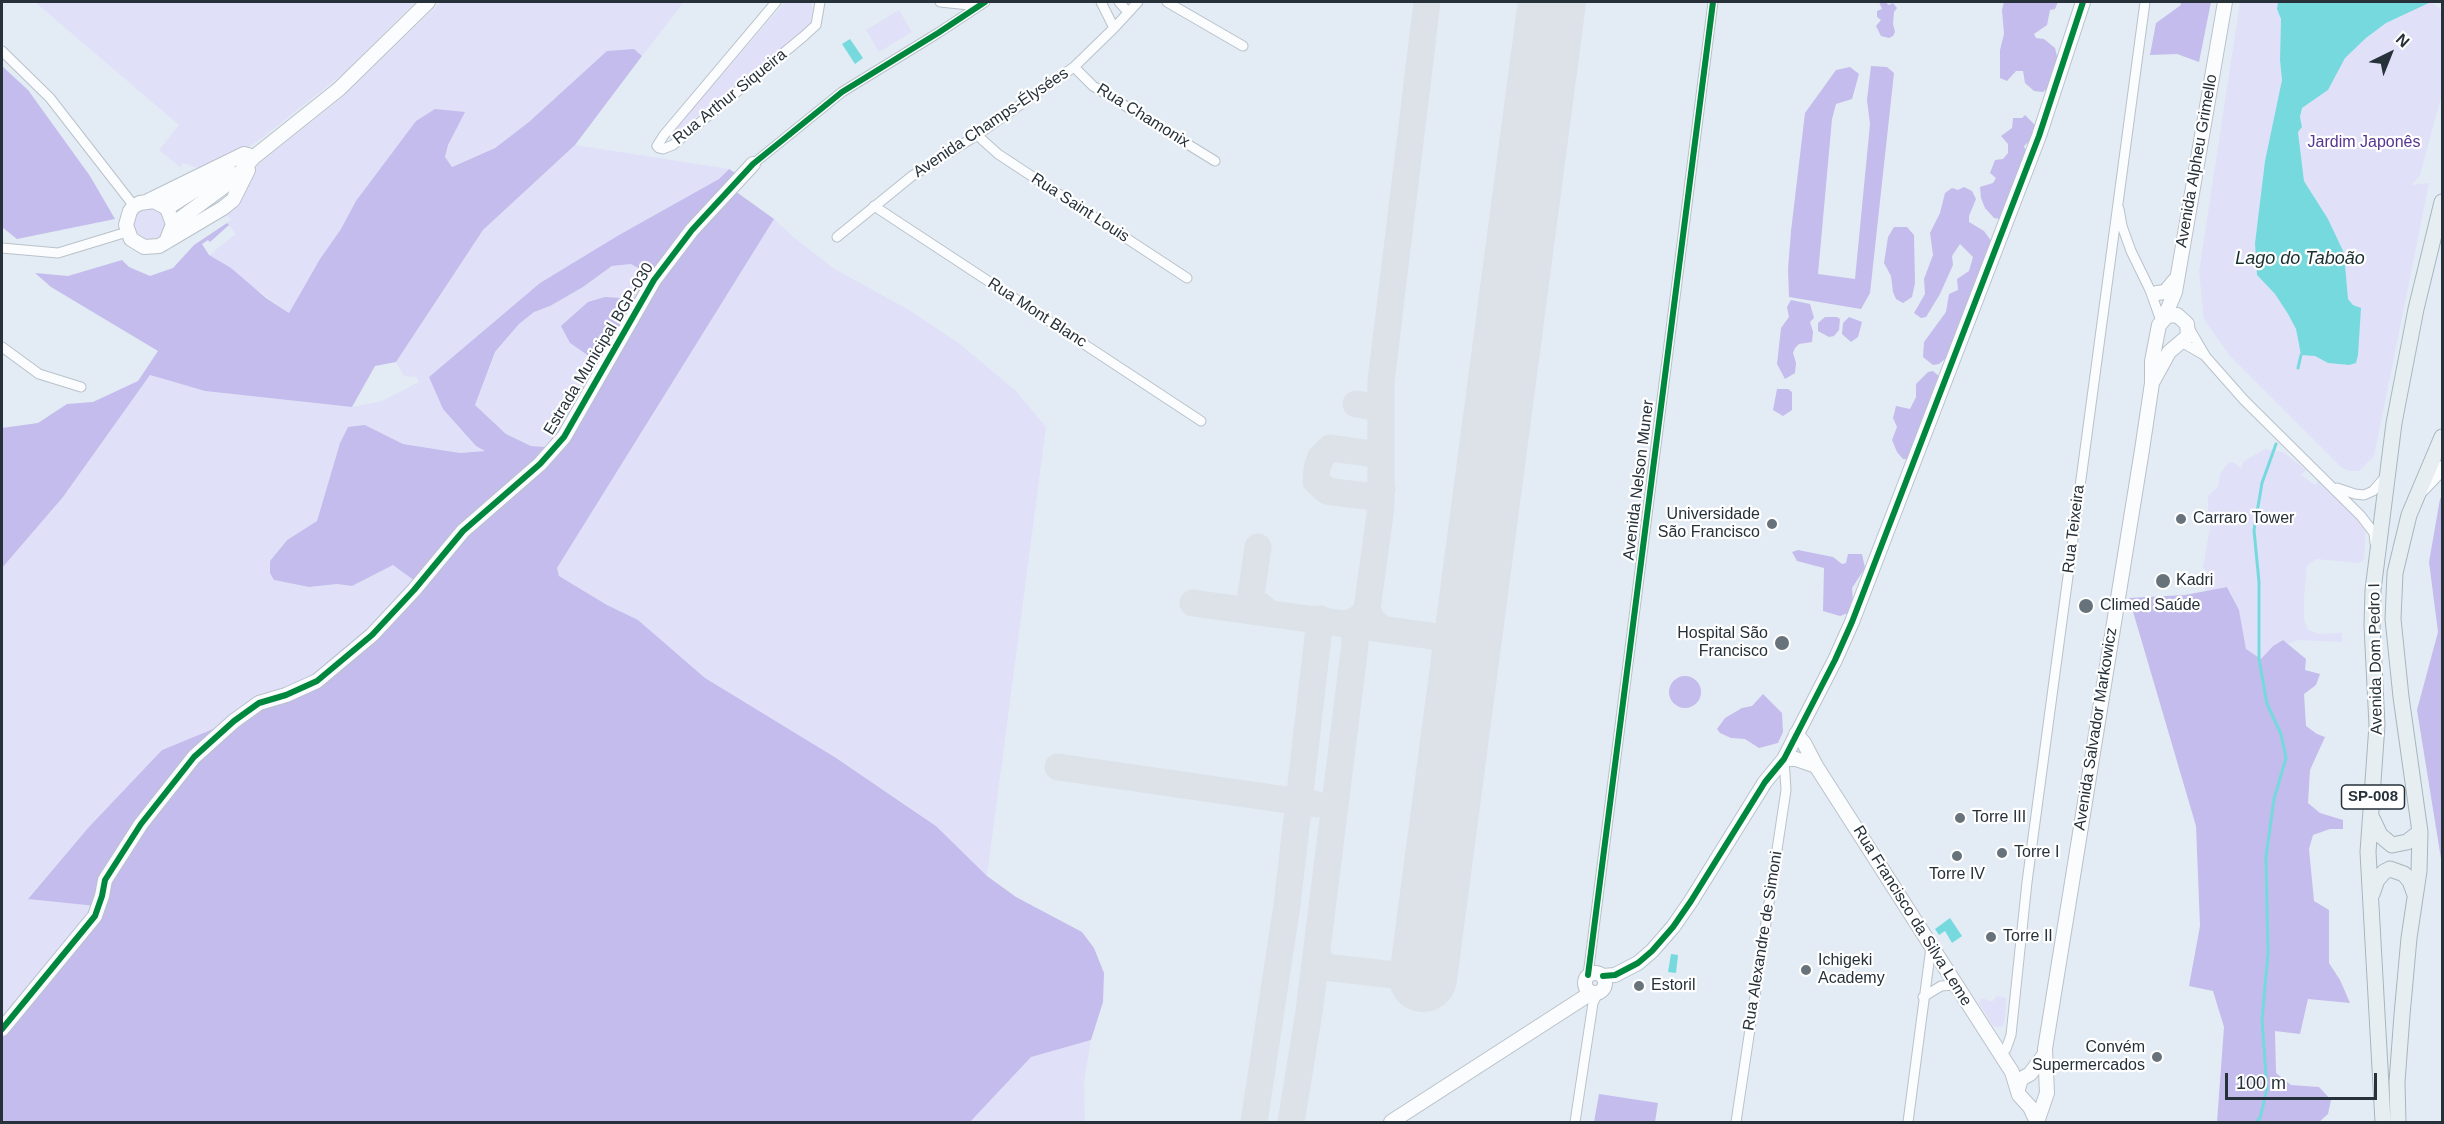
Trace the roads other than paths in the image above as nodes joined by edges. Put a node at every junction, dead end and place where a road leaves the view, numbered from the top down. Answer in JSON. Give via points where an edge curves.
{"nodes":[{"id":1,"x":428,"y":2,"type":"edge"},
{"id":2,"x":776,"y":2,"type":"edge"},
{"id":3,"x":820,"y":2,"type":"edge"},
{"id":4,"x":940,"y":2,"type":"edge"},
{"id":5,"x":1101,"y":2,"type":"edge"},
{"id":6,"x":1119,"y":2,"type":"edge"},
{"id":7,"x":1138,"y":2,"type":"edge"},
{"id":8,"x":1167,"y":2,"type":"edge"},
{"id":9,"x":1713,"y":2,"type":"edge"},
{"id":10,"x":2083,"y":2,"type":"edge"},
{"id":11,"x":2145,"y":2,"type":"edge"},
{"id":12,"x":2224,"y":2,"type":"edge"},
{"id":13,"x":982,"y":4,"type":"edge"},
{"id":14,"x":1128,"y":12,"type":"junction"},
{"id":15,"x":1114,"y":28,"type":"junction"},
{"id":16,"x":1243,"y":46,"type":"dead end"},
{"id":17,"x":2,"y":51,"type":"edge"},
{"id":18,"x":1074,"y":67,"type":"junction"},
{"id":19,"x":977,"y":135,"type":"junction"},
{"id":20,"x":254,"y":157,"type":"junction"},
{"id":21,"x":1215,"y":161,"type":"dead end"},
{"id":22,"x":753,"y":164,"type":"joint"},
{"id":23,"x":235,"y":165,"type":"junction"},
{"id":24,"x":237,"y":183,"type":"junction"},
{"id":25,"x":2118,"y":200,"type":"junction"},
{"id":26,"x":2442,"y":202,"type":"edge"},
{"id":27,"x":141,"y":204,"type":"junction"},
{"id":28,"x":874,"y":206,"type":"junction"},
{"id":29,"x":173,"y":217,"type":"junction"},
{"id":30,"x":196,"y":224,"type":"junction"},
{"id":31,"x":127,"y":232,"type":"junction"},
{"id":32,"x":837,"y":237,"type":"dead end"},
{"id":33,"x":165,"y":242,"type":"junction"},
{"id":34,"x":2,"y":248,"type":"edge"},
{"id":35,"x":2132,"y":251,"type":"junction"},
{"id":36,"x":2109,"y":264,"type":"junction"},
{"id":37,"x":1186,"y":278,"type":"dead end"},
{"id":38,"x":2176,"y":279,"type":"junction"},
{"id":39,"x":2154,"y":292,"type":"junction"},
{"id":40,"x":2170,"y":305,"type":"junction"},
{"id":41,"x":2185,"y":322,"type":"junction"},
{"id":42,"x":2161,"y":324,"type":"junction"},
{"id":43,"x":2179,"y":344,"type":"junction"},
{"id":44,"x":3,"y":350,"type":"edge"},
{"id":45,"x":2206,"y":357,"type":"junction"},
{"id":46,"x":2152,"y":383,"type":"junction"},
{"id":47,"x":81,"y":387,"type":"dead end"},
{"id":48,"x":1201,"y":421,"type":"dead end"},
{"id":49,"x":2442,"y":437,"type":"edge"},
{"id":50,"x":2442,"y":468,"type":"edge"},
{"id":51,"x":2390,"y":472,"type":"junction"},
{"id":52,"x":2334,"y":487,"type":"junction"},
{"id":53,"x":2417,"y":494,"type":"junction"},
{"id":54,"x":2377,"y":552,"type":"junction"},
{"id":55,"x":1796,"y":734,"type":"junction"},
{"id":56,"x":1784,"y":759,"type":"junction"},
{"id":57,"x":1816,"y":766,"type":"junction"},
{"id":58,"x":2371,"y":816,"type":"junction"},
{"id":59,"x":2420,"y":832,"type":"junction"},
{"id":60,"x":2371,"y":895,"type":"junction"},
{"id":61,"x":2416,"y":898,"type":"junction"},
{"id":62,"x":1931,"y":947,"type":"junction"},
{"id":63,"x":1595,"y":972,"type":"junction"},
{"id":64,"x":1955,"y":985,"type":"junction"},
{"id":65,"x":1591,"y":995,"type":"junction"},
{"id":66,"x":1923,"y":997,"type":"junction"},
{"id":67,"x":2,"y":1029,"type":"edge"},
{"id":68,"x":2000,"y":1054,"type":"junction"},
{"id":69,"x":2045,"y":1054,"type":"junction"},
{"id":70,"x":2008,"y":1067,"type":"junction"},
{"id":71,"x":2030,"y":1074,"type":"junction"},
{"id":72,"x":2046,"y":1081,"type":"junction"},
{"id":73,"x":2018,"y":1089,"type":"junction"},
{"id":74,"x":2044,"y":1100,"type":"junction"},
{"id":75,"x":2027,"y":1103,"type":"junction"},
{"id":76,"x":1394,"y":1121,"type":"edge"},
{"id":77,"x":2038,"y":1121,"type":"edge"},
{"id":78,"x":1575,"y":1122,"type":"edge"},
{"id":79,"x":1736,"y":1122,"type":"edge"},
{"id":80,"x":1908,"y":1122,"type":"edge"},
{"id":81,"x":2383,"y":1122,"type":"edge"},
{"id":82,"x":2398,"y":1122,"type":"edge"}],
"edges":[{"from":1,"to":20,"type":"street","via":[[360,71]]},
{"from":2,"to":3,"type":"street","name":"Rua Arthur Siqueira","via":[[664,135],[659,148],[673,145],[804,36],[816,25]]},
{"from":4,"to":13,"type":"street"},
{"from":5,"to":15,"type":"street"},
{"from":6,"to":14,"type":"street"},
{"from":7,"to":14,"type":"street","name":"Avenida Champs-Élysées"},
{"from":8,"to":16,"type":"street"},
{"from":9,"to":63,"type":"street","name":"Avenida Nelson Muner"},
{"from":10,"to":55,"type":"street","via":[[2039,136],[1851,622]]},
{"from":11,"to":25,"type":"street","name":"Rua Teixeira"},
{"from":12,"to":38,"type":"street","name":"Avenida Alpheu Grimello"},
{"from":13,"to":22,"type":"street","via":[[842,92]]},
{"from":14,"to":15,"type":"street","name":"Avenida Champs-Élysées"},
{"from":15,"to":18,"type":"street","name":"Avenida Champs-Élysées"},
{"from":17,"to":27,"type":"street","via":[[50,98]]},
{"from":18,"to":19,"type":"street","name":"Avenida Champs-Élysées"},
{"from":18,"to":21,"type":"street","name":"Rua Chamonix","via":[[1093,86]]},
{"from":19,"to":28,"type":"street","name":"Avenida Champs-Élysées","via":[[912,176]]},
{"from":19,"to":37,"type":"street","name":"Rua Saint Louis","via":[[998,154]]},
{"from":20,"to":23,"type":"street"},
{"from":20,"to":24,"type":"street"},
{"from":20,"to":27,"type":"street","via":[[244,154]]},
{"from":22,"to":67,"type":"street","name":"Estrada Municipal BGP-030","via":[[692,230],[654,280],[564,437],[540,464],[463,531],[414,590],[364,641],[316,681],[259,703],[194,757],[141,824],[105,880],[95,916]]},
{"from":23,"to":24,"type":"street","via":[[232,172]]},
{"from":23,"to":29,"type":"street"},
{"from":24,"to":29,"type":"street"},
{"from":24,"to":30,"type":"street","via":[[233,200]]},
{"from":25,"to":35,"type":"street","via":[[2122,226]]},
{"from":25,"to":36,"type":"street","name":"Rua Teixeira"},
{"from":26,"to":51,"type":"main road","name":"Avenida Dom Pedro I","number":"SP-008","via":[[2394,423]]},
{"from":27,"to":29,"type":"street","via":[[159,203]]},
{"from":27,"to":31,"type":"street","via":[[127,218]]},
{"from":28,"to":32,"type":"street","name":"Avenida Champs-Élysées"},
{"from":28,"to":48,"type":"street","name":"Rua Mont Blanc"},
{"from":29,"to":30,"type":"street"},
{"from":29,"to":33,"type":"street","via":[[172,231]]},
{"from":30,"to":33,"type":"street"},
{"from":31,"to":33,"type":"street","via":[[144,247]]},
{"from":31,"to":34,"type":"street","via":[[58,253]]},
{"from":35,"to":36,"type":"street","via":[[2121,246]]},
{"from":35,"to":39,"type":"street"},
{"from":36,"to":68,"type":"street","name":"Rua Teixeira","via":[[2027,882],[2011,1035]]},
{"from":38,"to":39,"type":"street","via":[[2165,292]]},
{"from":38,"to":40,"type":"street","name":"Avenida Alpheu Grimello"},
{"from":39,"to":40,"type":"street"},
{"from":39,"to":42,"type":"street"},
{"from":40,"to":41,"type":"street"},
{"from":40,"to":42,"type":"street","name":"Avenida Alpheu Grimello"},
{"from":41,"to":42,"type":"street","via":[[2171,315]]},
{"from":41,"to":43,"type":"street","via":[[2188,336]]},
{"from":41,"to":45,"type":"street"},
{"from":42,"to":43,"type":"street","via":[[2163,342]]},
{"from":42,"to":46,"type":"street","name":"Avenida Salvador Markowicz","via":[[2152,361]]},
{"from":43,"to":45,"type":"street"},
{"from":43,"to":46,"type":"street","via":[[2159,367]]},
{"from":44,"to":47,"type":"street","via":[[39,374]]},
{"from":45,"to":52,"type":"street","via":[[2257,414]]},
{"from":46,"to":69,"type":"street","name":"Avenida Salvador Markowicz"},
{"from":49,"to":53,"type":"main road","name":"Avenida Dom Pedro I","number":"SP-008"},
{"from":50,"to":53,"type":"street"},
{"from":51,"to":52,"type":"street","via":[[2364,495]]},
{"from":51,"to":54,"type":"main road","name":"Avenida Dom Pedro I","number":"SP-008"},
{"from":52,"to":54,"type":"street","via":[[2369,525]]},
{"from":53,"to":59,"type":"main road","name":"Avenida Dom Pedro I","number":"SP-008","via":[[2395,573],[2393,620]]},
{"from":54,"to":58,"type":"main road","name":"Avenida Dom Pedro I","number":"SP-008","via":[[2372,627],[2377,724]]},
{"from":55,"to":56,"type":"street"},
{"from":55,"to":57,"type":"street","name":"Rua Francisco da Silva Leme"},
{"from":56,"to":57,"type":"street"},
{"from":56,"to":63,"type":"street","via":[[1765,782],[1691,901],[1652,951],[1615,975]]},
{"from":56,"to":79,"type":"street","name":"Rua Alexandre de Simoni","via":[[1786,790]]},
{"from":57,"to":62,"type":"street","name":"Rua Francisco da Silva Leme"},
{"from":58,"to":59,"type":"main road","via":[[2380,834],[2392,845],[2407,842]]},
{"from":58,"to":60,"type":"main road","name":"Avenida Dom Pedro I","number":"SP-008"},
{"from":59,"to":61,"type":"main road","name":"Avenida Dom Pedro I","number":"SP-008"},
{"from":60,"to":61,"type":"main road","via":[[2377,880],[2390,869],[2404,874]]},
{"from":60,"to":81,"type":"main road","name":"Avenida Dom Pedro I","number":"SP-008"},
{"from":61,"to":82,"type":"main road","name":"Avenida Dom Pedro I","number":"SP-008","via":[[2402,1014]]},
{"from":62,"to":64,"type":"street","name":"Rua Francisco da Silva Leme"},
{"from":62,"to":66,"type":"street"},
{"from":63,"to":65,"type":"street","via":[[1585,980]]},
{"from":64,"to":66,"type":"street","via":[[1941,986]]},
{"from":64,"to":68,"type":"street","name":"Rua Francisco da Silva Leme"},
{"from":65,"to":76,"type":"street"},
{"from":65,"to":78,"type":"street"},
{"from":66,"to":80,"type":"street"},
{"from":68,"to":70,"type":"street","name":"Rua Francisco da Silva Leme"},
{"from":69,"to":71,"type":"street"},
{"from":69,"to":72,"type":"street","name":"Avenida Salvador Markowicz"},
{"from":70,"to":71,"type":"street"},
{"from":70,"to":73,"type":"street","name":"Rua Francisco da Silva Leme"},
{"from":71,"to":72,"type":"street"},
{"from":71,"to":73,"type":"street","via":[[2021,1079]]},
{"from":72,"to":74,"type":"street"},
{"from":73,"to":75,"type":"street"},
{"from":74,"to":75,"type":"street"},
{"from":74,"to":77,"type":"street"},
{"from":75,"to":77,"type":"street"}]}
